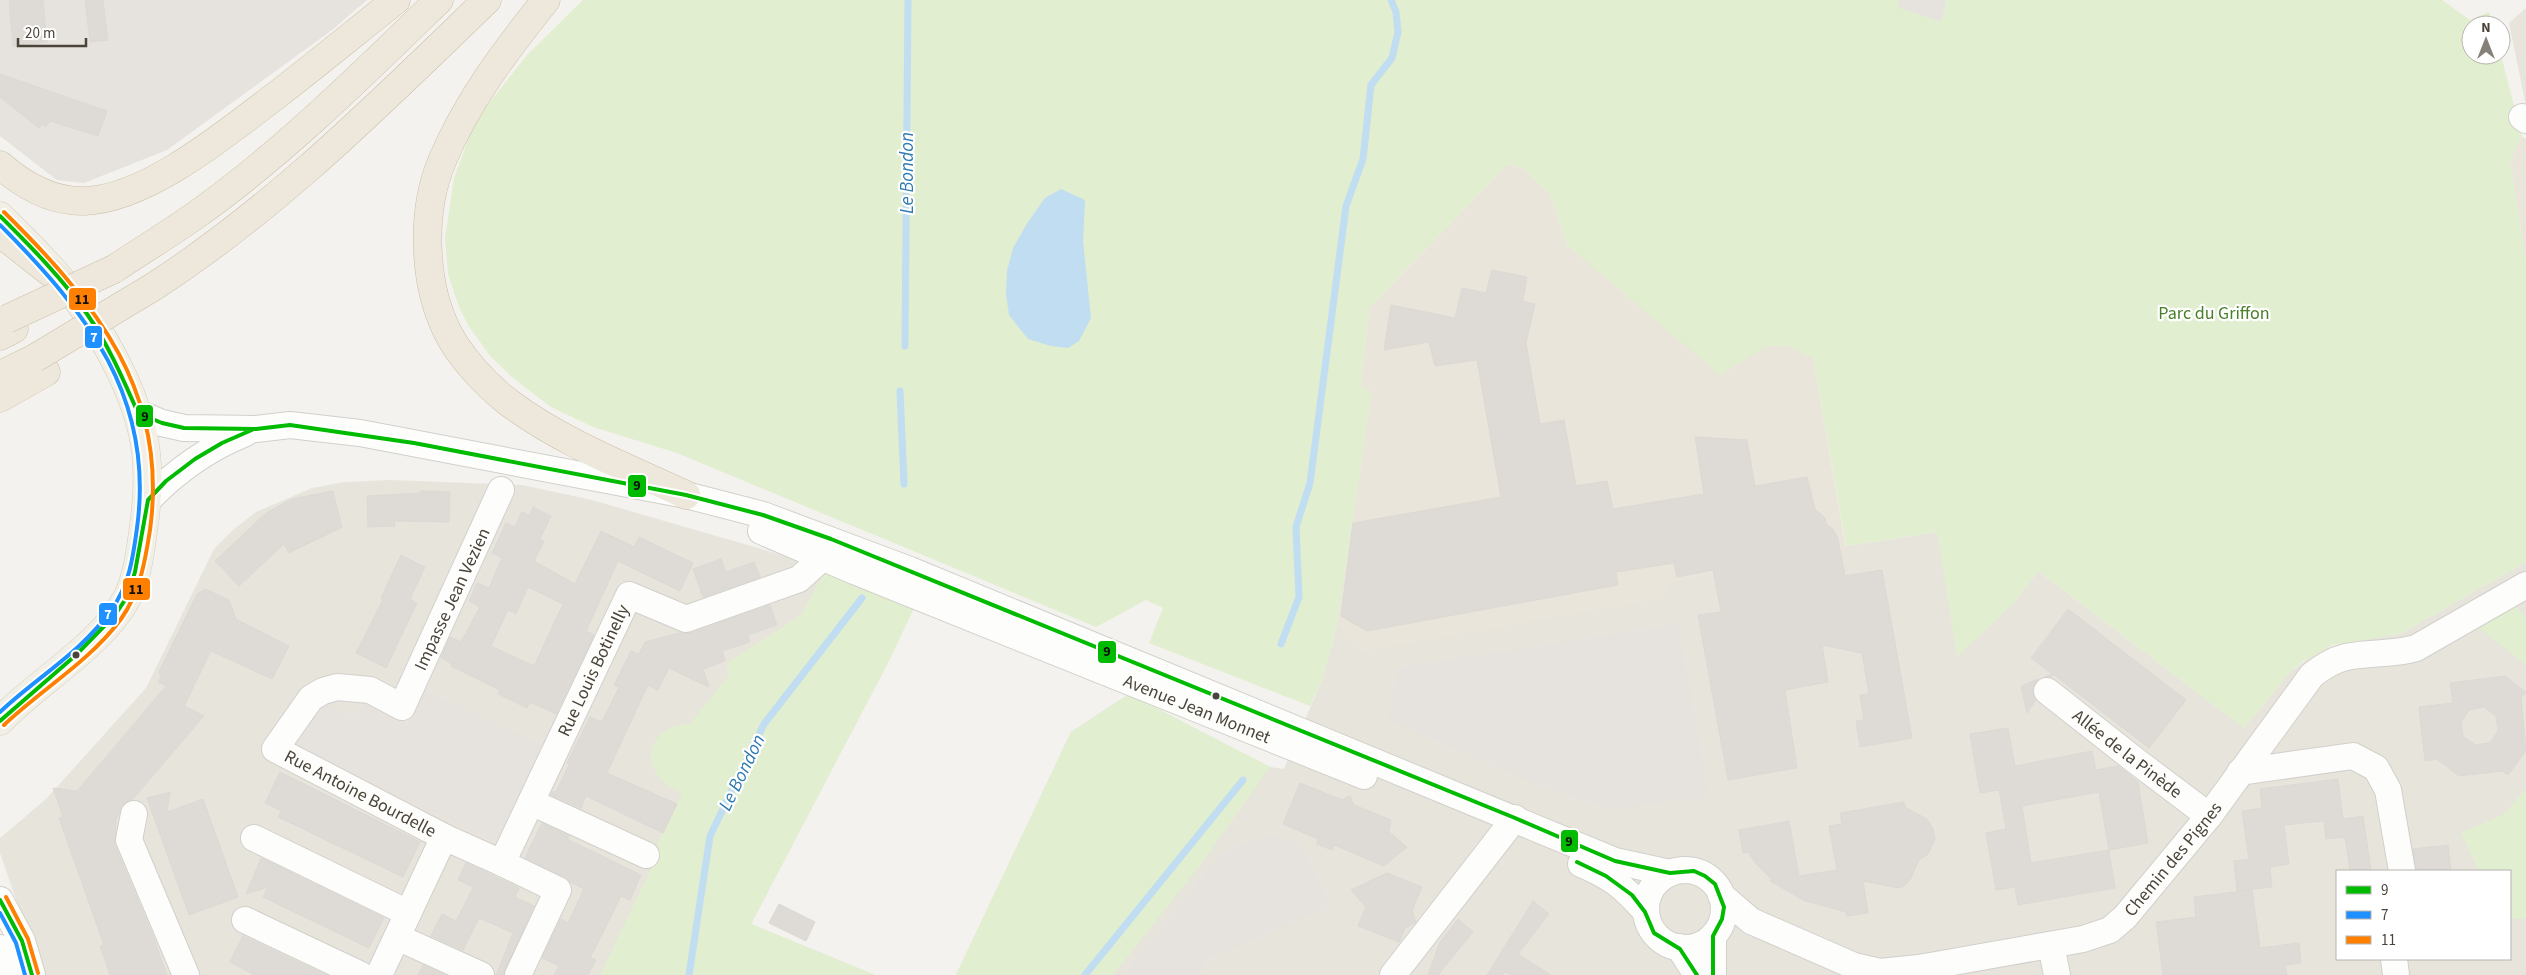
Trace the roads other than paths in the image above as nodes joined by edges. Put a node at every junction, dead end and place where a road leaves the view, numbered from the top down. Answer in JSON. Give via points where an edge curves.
{"nodes":[{"id":1,"x":396,"y":0,"type":"edge"},
{"id":2,"x":439,"y":0,"type":"edge"},
{"id":3,"x":487,"y":0,"type":"edge"},
{"id":4,"x":546,"y":0,"type":"edge"},
{"id":5,"x":0,"y":165,"type":"edge"},
{"id":6,"x":0,"y":216,"type":"edge"},
{"id":7,"x":0,"y":232,"type":"edge"},
{"id":8,"x":60,"y":280,"type":"junction"},
{"id":9,"x":5,"y":326,"type":"edge"},
{"id":10,"x":41,"y":365,"type":"junction"},
{"id":11,"x":0,"y":375,"type":"edge"},
{"id":12,"x":0,"y":398,"type":"edge"},
{"id":13,"x":138,"y":413,"type":"junction"},
{"id":14,"x":256,"y":429,"type":"junction"},
{"id":15,"x":502,"y":490,"type":"dead end"},
{"id":16,"x":686,"y":495,"type":"junction"},
{"id":17,"x":148,"y":500,"type":"junction"},
{"id":18,"x":822,"y":558,"type":"junction"},
{"id":19,"x":859,"y":562,"type":"junction"},
{"id":20,"x":2526,"y":585,"type":"edge"},
{"id":21,"x":2047,"y":691,"type":"dead end"},
{"id":22,"x":402,"y":708,"type":"joint"},
{"id":23,"x":0,"y":722,"type":"edge"},
{"id":24,"x":2240,"y":772,"type":"junction"},
{"id":25,"x":531,"y":802,"type":"junction"},
{"id":26,"x":134,"y":814,"type":"dead end"},
{"id":27,"x":2209,"y":816,"type":"junction"},
{"id":28,"x":1510,"y":825,"type":"junction"},
{"id":29,"x":444,"y":837,"type":"junction"},
{"id":30,"x":254,"y":838,"type":"dead end"},
{"id":31,"x":646,"y":855,"type":"dead end"},
{"id":32,"x":502,"y":863,"type":"junction"},
{"id":33,"x":2402,"y":870,"type":"edge"},
{"id":34,"x":1670,"y":873,"type":"junction"},
{"id":35,"x":1721,"y":895,"type":"junction"},
{"id":36,"x":0,"y":900,"type":"edge"},
{"id":37,"x":1646,"y":912,"type":"junction"},
{"id":38,"x":408,"y":913,"type":"junction"},
{"id":39,"x":245,"y":920,"type":"dead end"},
{"id":40,"x":1751,"y":921,"type":"junction"},
{"id":41,"x":1715,"y":933,"type":"junction"},
{"id":42,"x":397,"y":937,"type":"junction"},
{"id":43,"x":2051,"y":945,"type":"junction"},
{"id":44,"x":1679,"y":947,"type":"junction"},
{"id":45,"x":0,"y":948,"type":"edge"},
{"id":46,"x":2394,"y":960,"type":"edge"},
{"id":47,"x":1920,"y":972,"type":"edge"},
{"id":48,"x":12,"y":975,"type":"edge"},
{"id":49,"x":32,"y":975,"type":"edge"},
{"id":50,"x":186,"y":975,"type":"edge"},
{"id":51,"x":361,"y":975,"type":"edge"},
{"id":52,"x":380,"y":975,"type":"edge"},
{"id":53,"x":481,"y":975,"type":"edge"},
{"id":54,"x":518,"y":975,"type":"edge"},
{"id":55,"x":1393,"y":975,"type":"edge"},
{"id":56,"x":1697,"y":975,"type":"edge"},
{"id":57,"x":1713,"y":975,"type":"edge"},
{"id":58,"x":2057,"y":975,"type":"edge"},
{"id":59,"x":2396,"y":975,"type":"edge"}],
"edges":[{"from":1,"to":5,"type":"highway","via":[[239,124],[151,181],[114,196],[87,201],[65,200],[40,192]]},
{"from":2,"to":9,"type":"highway","bridge":true,"via":[[295,134],[197,214],[49,310]]},
{"from":3,"to":10,"type":"highway","via":[[436,49],[360,138],[256,232]]},
{"from":4,"to":16,"type":"highway","via":[[469,105],[441,163],[430,206],[428,242],[438,307],[458,350],[506,401],[532,419]]},
{"from":6,"to":8,"type":"main road"},
{"from":7,"to":8,"type":"highway"},
{"from":8,"to":13,"type":"main road","via":[[79,302],[108,350]]},
{"from":10,"to":11,"type":"highway"},
{"from":10,"to":12,"type":"highway"},
{"from":13,"to":14,"type":"street","name":"Avenue Jean Monnet","via":[[162,424],[184,428]]},
{"from":13,"to":17,"type":"main road","via":[[146,452]]},
{"from":14,"to":16,"type":"street","name":"Avenue Jean Monnet","via":[[290,425],[360,433]]},
{"from":14,"to":17,"type":"street","name":"Avenue Jean Monnet","via":[[222,442],[195,459]]},
{"from":15,"to":22,"type":"street","name":"Impasse Jean Vezien"},
{"from":16,"to":18,"type":"street","name":"Avenue Jean Monnet"},
{"from":16,"to":19,"type":"street","name":"Avenue Jean Monnet","via":[[763,515]]},
{"from":17,"to":23,"type":"main road","via":[[136,572],[127,597],[94,637]]},
{"from":18,"to":19,"type":"street","name":"Avenue Jean Monnet"},
{"from":18,"to":25,"type":"street","name":"Rue Louis Botinelly","via":[[799,579],[686,619],[629,595]]},
{"from":19,"to":28,"type":"street","name":"Avenue Jean Monnet"},
{"from":20,"to":24,"type":"street","name":"Chemin des Pignes","via":[[2416,648],[2400,653],[2346,657],[2328,664],[2312,675]]},
{"from":21,"to":27,"type":"street","name":"Allée de la Pinède"},
{"from":22,"to":29,"type":"street","name":"Rue Antoine Bourdelle","via":[[370,690],[337,687],[323,691],[311,698],[275,749]]},
{"from":24,"to":27,"type":"street","name":"Chemin des Pignes"},
{"from":24,"to":33,"type":"street","via":[[2353,756],[2376,768],[2388,790]]},
{"from":25,"to":31,"type":"street"},
{"from":25,"to":32,"type":"street"},
{"from":26,"to":50,"type":"street","via":[[130,840]]},
{"from":27,"to":43,"type":"street","name":"Chemin des Pignes","via":[[2125,917],[2110,930]]},
{"from":28,"to":34,"type":"street","name":"Avenue Jean Monnet","via":[[1615,861]]},
{"from":28,"to":37,"type":"street","name":"Avenue Jean Monnet","via":[[1608,876],[1627,890]]},
{"from":28,"to":55,"type":"street"},
{"from":29,"to":32,"type":"street","name":"Rue Antoine Bourdelle"},
{"from":29,"to":38,"type":"street"},
{"from":30,"to":38,"type":"street"},
{"from":32,"to":54,"type":"street","name":"Rue Antoine Bourdelle","via":[[558,890]]},
{"from":34,"to":35,"type":"street","via":[[1694,871],[1715,884]]},
{"from":34,"to":37,"type":"street","via":[[1651,888]]},
{"from":35,"to":40,"type":"street","name":"Chemin des Pignes"},
{"from":35,"to":41,"type":"street","via":[[1723,913]]},
{"from":36,"to":49,"type":"street","via":[[22,940]]},
{"from":37,"to":44,"type":"street","via":[[1656,936]]},
{"from":38,"to":42,"type":"street"},
{"from":39,"to":51,"type":"street"},
{"from":40,"to":41,"type":"street"},
{"from":40,"to":47,"type":"street","name":"Chemin des Pignes","via":[[1854,966],[1880,972]]},
{"from":41,"to":44,"type":"street","via":[[1703,943]]},
{"from":41,"to":57,"type":"street"},
{"from":42,"to":52,"type":"street"},
{"from":42,"to":53,"type":"street"},
{"from":43,"to":47,"type":"street","name":"Chemin des Pignes"},
{"from":43,"to":58,"type":"street"},
{"from":44,"to":56,"type":"street"},
{"from":45,"to":48,"type":"street"},
{"from":46,"to":59,"type":"street"}]}
